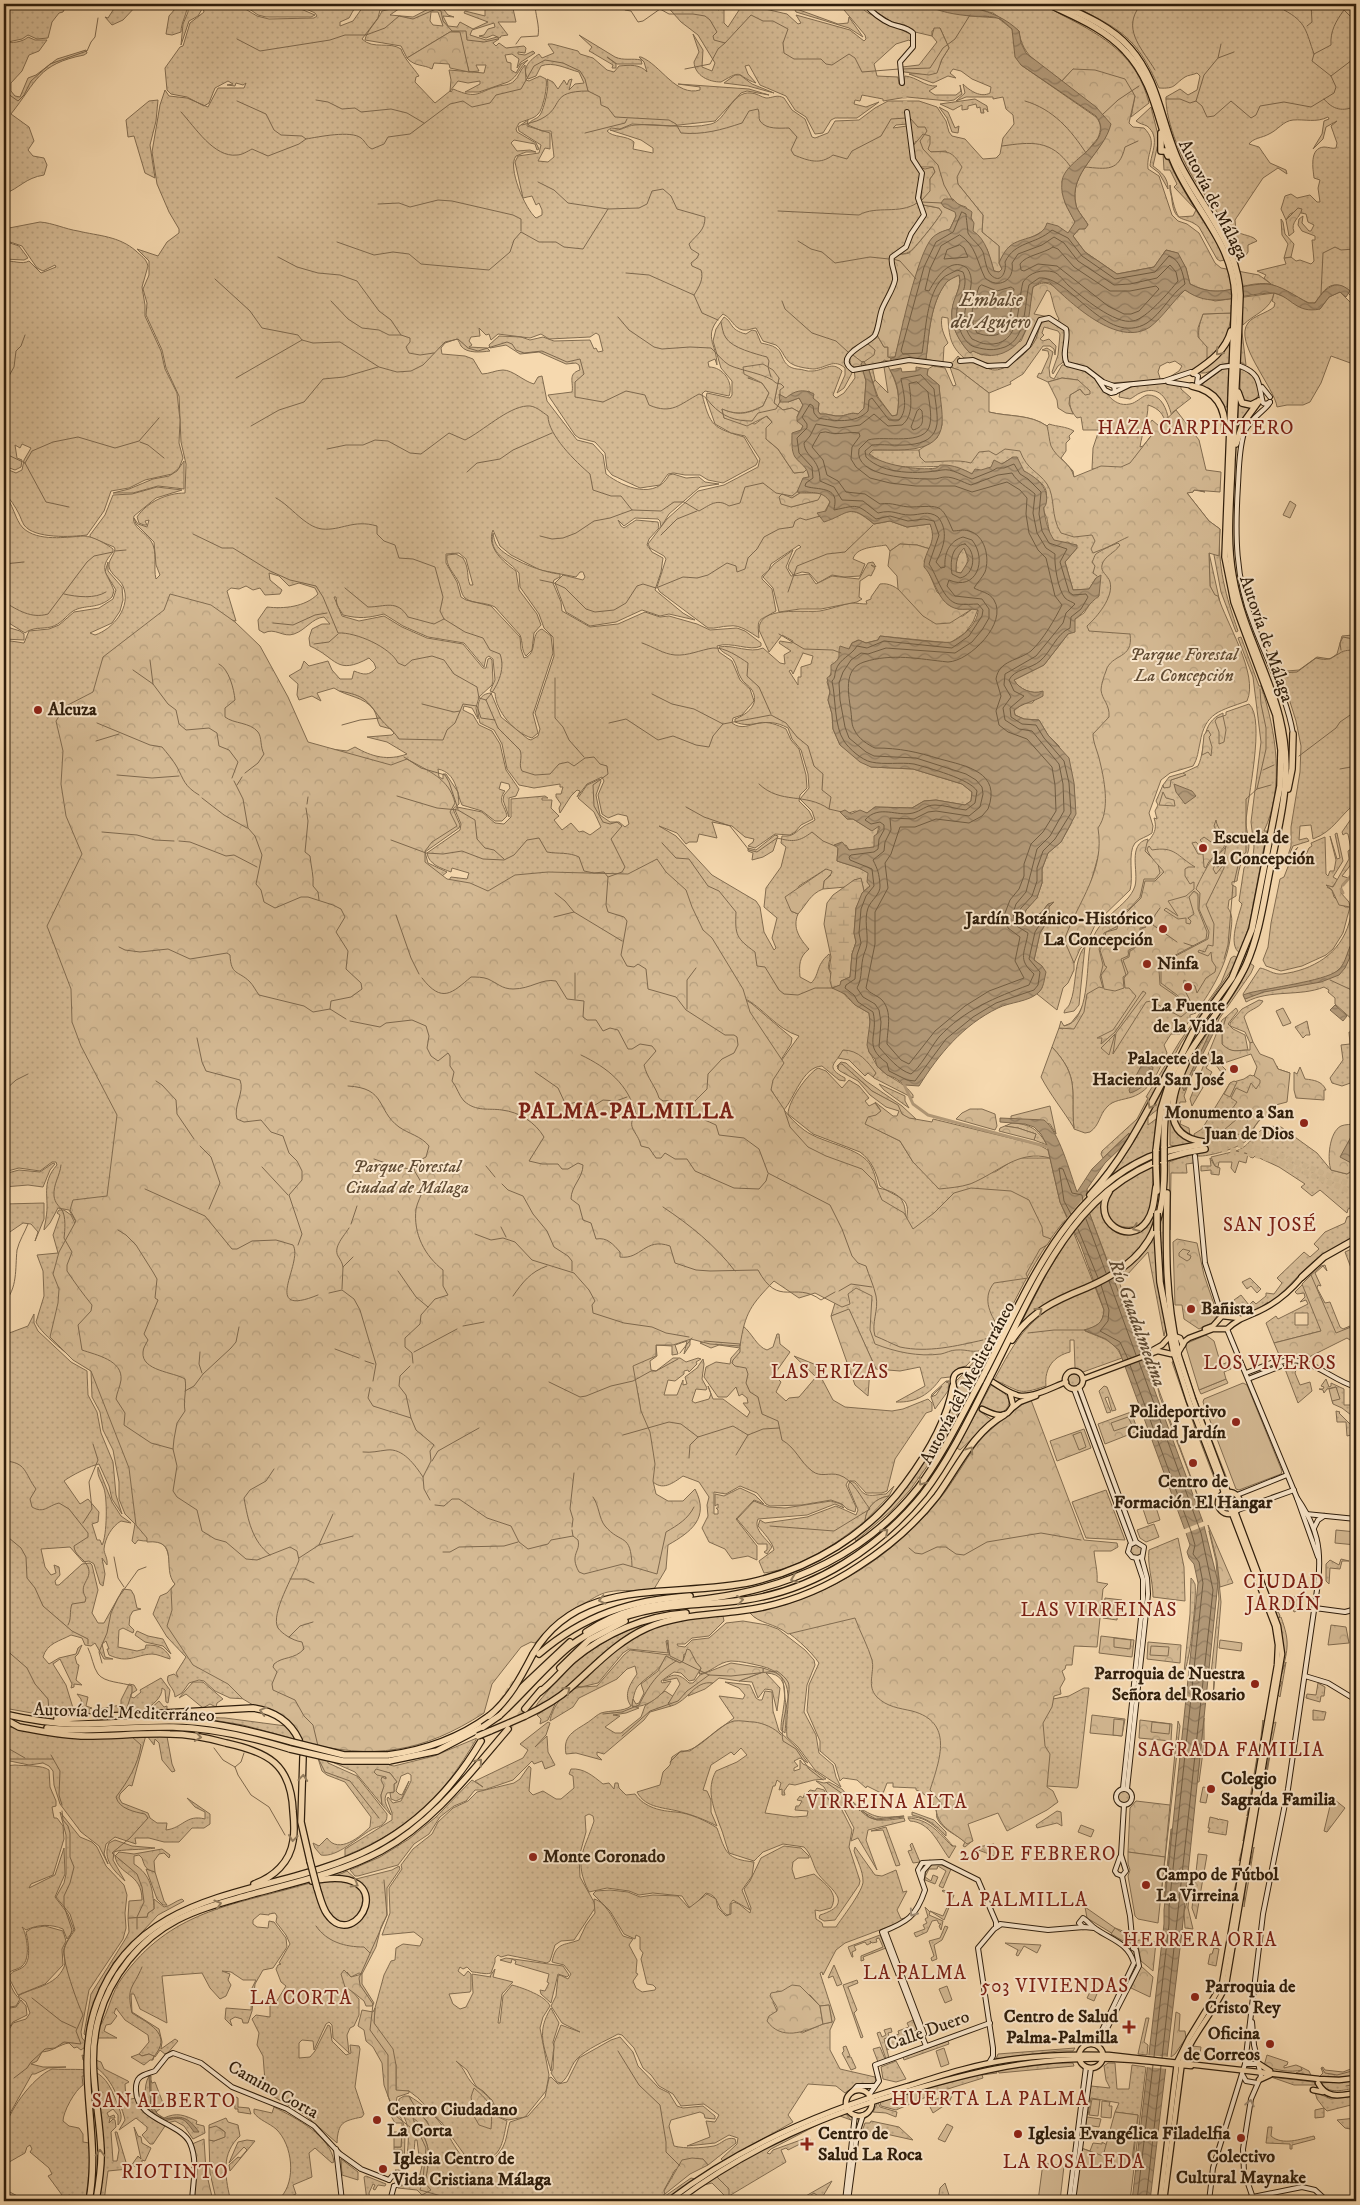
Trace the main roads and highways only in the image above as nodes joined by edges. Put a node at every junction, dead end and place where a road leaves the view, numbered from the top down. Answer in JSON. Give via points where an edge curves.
{"nodes":[{"id":1,"x":1048,"y":4,"type":"edge"},
{"id":2,"x":1059,"y":4,"type":"edge"},
{"id":3,"x":1227,"y":247,"type":"junction"},
{"id":4,"x":1235,"y":323,"type":"junction"},
{"id":5,"x":1192,"y":374,"type":"road end"},
{"id":6,"x":1236,"y":380,"type":"junction"},
{"id":7,"x":1192,"y":385,"type":"road end"},
{"id":8,"x":1233,"y":456,"type":"junction"},
{"id":9,"x":1278,"y":726,"type":"junction"},
{"id":10,"x":1293,"y":734,"type":"road end"},
{"id":11,"x":1282,"y":810,"type":"junction"},
{"id":12,"x":1193,"y":1032,"type":"junction"},
{"id":13,"x":1191,"y":1049,"type":"junction"},
{"id":14,"x":1204,"y":1145,"type":"junction"},
{"id":15,"x":1164,"y":1164,"type":"junction"},
{"id":16,"x":1123,"y":1178,"type":"junction"},
{"id":17,"x":1156,"y":1188,"type":"junction"},
{"id":18,"x":1090,"y":1200,"type":"junction"},
{"id":19,"x":1356,"y":1240,"type":"edge"},
{"id":20,"x":1302,"y":1277,"type":"joint"},
{"id":21,"x":1244,"y":1317,"type":"junction"},
{"id":22,"x":1229,"y":1318,"type":"junction"},
{"id":23,"x":1217,"y":1321,"type":"junction"},
{"id":24,"x":1231,"y":1324,"type":"junction"},
{"id":25,"x":1219,"y":1328,"type":"junction"},
{"id":26,"x":1175,"y":1336,"type":"junction"},
{"id":27,"x":1164,"y":1343,"type":"junction"},
{"id":28,"x":1183,"y":1345,"type":"junction"},
{"id":29,"x":1168,"y":1352,"type":"junction"},
{"id":30,"x":1145,"y":1354,"type":"junction"},
{"id":31,"x":1176,"y":1354,"type":"junction"},
{"id":32,"x":998,"y":1362,"type":"junction"},
{"id":33,"x":1082,"y":1377,"type":"junction"},
{"id":34,"x":1066,"y":1384,"type":"junction"},
{"id":35,"x":952,"y":1386,"type":"junction"},
{"id":36,"x":1010,"y":1392,"type":"junction"},
{"id":37,"x":962,"y":1399,"type":"tunnel mouth"},
{"id":38,"x":982,"y":1409,"type":"tunnel mouth"},
{"id":39,"x":1011,"y":1409,"type":"junction"},
{"id":40,"x":1004,"y":1415,"type":"junction"},
{"id":41,"x":1226,"y":1493,"type":"junction"},
{"id":42,"x":1234,"y":1512,"type":"junction"},
{"id":43,"x":685,"y":1590,"type":"junction"},
{"id":44,"x":727,"y":1595,"type":"junction"},
{"id":45,"x":771,"y":1605,"type":"junction"},
{"id":46,"x":609,"y":1611,"type":"junction"},
{"id":47,"x":640,"y":1614,"type":"junction"},
{"id":48,"x":536,"y":1654,"type":"junction"},
{"id":49,"x":540,"y":1692,"type":"junction"},
{"id":50,"x":498,"y":1712,"type":"junction"},
{"id":51,"x":525,"y":1712,"type":"junction"},
{"id":52,"x":4,"y":1714,"type":"edge"},
{"id":53,"x":7,"y":1721,"type":"edge"},
{"id":54,"x":508,"y":1726,"type":"junction"},
{"id":55,"x":97,"y":1727,"type":"junction"},
{"id":56,"x":480,"y":1738,"type":"junction"},
{"id":57,"x":298,"y":1740,"type":"dead end"},
{"id":58,"x":437,"y":1751,"type":"junction"},
{"id":59,"x":303,"y":1756,"type":"dead end"},
{"id":60,"x":388,"y":1758,"type":"junction"},
{"id":61,"x":291,"y":1884,"type":"junction"},
{"id":62,"x":239,"y":1891,"type":"junction"},
{"id":63,"x":1079,"y":2057,"type":"junction"},
{"id":64,"x":1103,"y":2057,"type":"junction"},
{"id":65,"x":1179,"y":2063,"type":"junction"},
{"id":66,"x":1259,"y":2064,"type":"road end"},
{"id":67,"x":1261,"y":2072,"type":"junction"},
{"id":68,"x":1281,"y":2074,"type":"junction"},
{"id":69,"x":1270,"y":2075,"type":"junction"},
{"id":70,"x":90,"y":2076,"type":"junction"},
{"id":71,"x":1356,"y":2079,"type":"edge"},
{"id":72,"x":1316,"y":2080,"type":"junction"},
{"id":73,"x":1258,"y":2082,"type":"road end"},
{"id":74,"x":1356,"y":2092,"type":"edge"},
{"id":75,"x":1331,"y":2096,"type":"junction"},
{"id":76,"x":871,"y":2097,"type":"junction"},
{"id":77,"x":847,"y":2107,"type":"junction"},
{"id":78,"x":89,"y":2201,"type":"edge"},
{"id":79,"x":96,"y":2201,"type":"edge"},
{"id":80,"x":668,"y":2201,"type":"edge"},
{"id":81,"x":677,"y":2201,"type":"edge"},
{"id":82,"x":1160,"y":2201,"type":"edge"},
{"id":83,"x":1164,"y":2201,"type":"edge"}],
"edges":[{"from":1,"to":3,"type":"highway","name":"Autovía de Málaga","via":[[1096,28],[1125,50],[1146,80],[1176,167]]},
{"from":2,"to":3,"type":"highway","name":"Autovía de Málaga","via":[[1117,36],[1138,57],[1155,88],[1180,162]]},
{"from":3,"to":4,"type":"highway","name":"Autovía de Málaga","via":[[1234,282]]},
{"from":4,"to":5,"type":"highway","one_way":true,"via":[[1221,350]]},
{"from":4,"to":6,"type":"highway","name":"Autovía de Málaga"},
{"from":4,"to":9,"type":"highway","name":"Autovía de Málaga","via":[[1225,557],[1234,602]]},
{"from":6,"to":8,"type":"highway","name":"Autovía de Málaga"},
{"from":6,"to":8,"type":"highway","via":[[1242,403],[1251,405],[1262,400],[1239,430]]},
{"from":7,"to":9,"type":"highway","via":[[1211,394],[1224,413],[1221,540],[1224,575],[1238,625]]},
{"from":8,"to":11,"type":"highway","name":"Autovía de Málaga","via":[[1230,556],[1239,601],[1283,729],[1286,766]]},
{"from":9,"to":12,"type":"highway","name":"Autovía de Málaga","via":[[1280,786],[1252,929],[1232,978]]},
{"from":10,"to":11,"type":"highway","via":[[1292,769]]},
{"from":11,"to":13,"type":"highway","name":"Autovía de Málaga","via":[[1262,914],[1247,962],[1235,986]]},
{"from":12,"to":17,"type":"highway","name":"Autovía de Málaga","bridge":true,"via":[[1165,1093],[1156,1151]]},
{"from":12,"to":18,"type":"highway","one_way":true,"via":[[1130,1144]]},
{"from":13,"to":14,"type":"highway","via":[[1172,1106],[1173,1118],[1185,1137]]},
{"from":13,"to":15,"type":"highway","name":"Autovía de Málaga","bridge":true,"via":[[1167,1104]]},
{"from":14,"to":16,"type":"highway","name":"Autovía del Mediterráneo","via":[[1143,1166]]},
{"from":14,"to":18,"type":"highway","name":"Autovía del Mediterráneo","via":[[1183,1147],[1149,1157],[1123,1172]]},
{"from":15,"to":26,"type":"highway","via":[[1166,1220],[1171,1235],[1166,1248],[1166,1282]]},
{"from":32,"to":15,"type":"highway","one_way":true,"via":[[1028,1320],[1046,1306],[1119,1271],[1138,1255],[1155,1228],[1162,1204]]},
{"from":17,"to":16,"type":"highway","one_way":true,"via":[[1153,1209],[1145,1224],[1132,1231],[1119,1230],[1109,1223],[1104,1207],[1110,1192]]},
{"from":16,"to":18,"type":"highway","name":"Autovía del Mediterráneo"},
{"from":17,"to":26,"type":"highway","name":"Autovía de Málaga","bridge":true,"via":[[1160,1282]]},
{"from":18,"to":32,"type":"highway","name":"Autovía del Mediterráneo","via":[[1048,1265]]},
{"from":18,"to":44,"type":"highway","name":"Autovía del Mediterráneo","one_way":true,"via":[[1067,1225],[1032,1282],[932,1468],[902,1506],[856,1546],[812,1572],[776,1585]]},
{"from":19,"to":20,"type":"highway","via":[[1324,1257]]},
{"from":20,"to":21,"type":"main road","via":[[1282,1298]]},
{"from":21,"to":22,"type":"main road"},
{"from":21,"to":24,"type":"main road"},
{"from":22,"to":23,"type":"main road","via":[[1222,1316]]},
{"from":22,"to":24,"type":"main road"},
{"from":23,"to":25,"type":"main road"},
{"from":23,"to":26,"type":"main road","via":[[1213,1326]]},
{"from":24,"to":25,"type":"main road","via":[[1228,1329]]},
{"from":25,"to":28,"type":"main road","via":[[1190,1338]]},
{"from":26,"to":27,"type":"main road"},
{"from":26,"to":28,"type":"main road"},
{"from":26,"to":31,"type":"highway"},
{"from":27,"to":29,"type":"main road"},
{"from":27,"to":30,"type":"main road"},
{"from":28,"to":31,"type":"main road"},
{"from":29,"to":30,"type":"main road"},
{"from":29,"to":31,"type":"main road"},
{"from":30,"to":33,"type":"main road"},
{"from":31,"to":41,"type":"main road"},
{"from":47,"to":32,"type":"highway","name":"Autovía del Mediterráneo","one_way":true,"via":[[765,1596],[836,1569],[884,1534],[923,1494],[958,1439]]},
{"from":33,"to":34,"type":"main road","via":[[1077,1388]]},
{"from":33,"to":34,"type":"main road","via":[[1077,1372],[1069,1373]]},
{"from":34,"to":36,"type":"main road","via":[[1027,1396]]},
{"from":34,"to":39,"type":"main road"},
{"from":35,"to":36,"type":"main road","via":[[956,1374],[966,1370]]},
{"from":35,"to":37,"type":"main road"},
{"from":35,"to":43,"type":"highway","via":[[944,1416],[921,1461],[892,1500],[856,1534],[821,1556],[780,1574],[740,1584]]},
{"from":36,"to":39,"type":"main road"},
{"from":38,"to":40,"type":"main road","via":[[997,1416]]},
{"from":39,"to":40,"type":"main road"},
{"from":45,"to":40,"type":"highway","one_way":true,"via":[[817,1590],[878,1553],[927,1508],[984,1430]]},
{"from":41,"to":42,"type":"main road"},
{"from":41,"to":42,"type":"main road","via":[[1237,1495],[1240,1505]]},
{"from":41,"to":42,"type":"main road","via":[[1220,1498],[1219,1506],[1226,1513]]},
{"from":42,"to":65,"type":"main road","via":[[1278,1626],[1282,1654],[1226,1985]]},
{"from":43,"to":46,"type":"highway","via":[[631,1602]]},
{"from":43,"to":48,"type":"highway","one_way":true,"via":[[616,1597],[584,1606],[554,1625]]},
{"from":44,"to":46,"type":"highway","via":[[649,1600]]},
{"from":44,"to":50,"type":"highway","name":"Autovía del Mediterráneo","bridge":true,"via":[[651,1605],[600,1623],[563,1647]]},
{"from":45,"to":49,"type":"highway","via":[[672,1614],[633,1625],[585,1651]]},
{"from":51,"to":45,"type":"highway","one_way":true,"via":[[556,1699],[617,1646],[646,1628],[687,1616]]},
{"from":46,"to":48,"type":"highway","via":[[579,1624]]},
{"from":47,"to":49,"type":"highway","via":[[589,1640],[567,1659]]},
{"from":47,"to":50,"type":"highway","name":"Autovía del Mediterráneo","via":[[609,1623],[569,1647]]},
{"from":48,"to":50,"type":"highway","bridge":true},
{"from":49,"to":51,"type":"highway"},
{"from":50,"to":58,"type":"highway","name":"Autovía del Mediterráneo","bridge":true,"via":[[483,1727]]},
{"from":50,"to":60,"type":"highway","name":"Autovía del Mediterráneo","bridge":true,"via":[[439,1743]]},
{"from":51,"to":54,"type":"highway","bridge":true},
{"from":52,"to":55,"type":"highway","name":"Autovía del Mediterráneo"},
{"from":53,"to":55,"type":"highway","name":"Autovía del Mediterráneo","via":[[62,1730]]},
{"from":54,"to":56,"type":"highway","bridge":true},
{"from":61,"to":54,"type":"highway","one_way":true,"via":[[366,1858],[416,1828],[450,1795]]},
{"from":57,"to":55,"type":"highway","one_way":true,"via":[[281,1718],[260,1709],[246,1708],[150,1715]]},
{"from":55,"to":60,"type":"highway","name":"Autovía del Mediterráneo","bridge":true,"via":[[144,1725],[189,1728],[291,1746],[344,1761]]},
{"from":55,"to":62,"type":"highway","one_way":true,"via":[[150,1734],[180,1734],[243,1746],[264,1754],[284,1772],[293,1802],[291,1849],[284,1863],[272,1875]]},
{"from":56,"to":58,"type":"highway"},
{"from":56,"to":62,"type":"highway","via":[[468,1763],[445,1793],[392,1837],[329,1866]]},
{"from":58,"to":60,"type":"highway","name":"Autovía del Mediterráneo"},
{"from":61,"to":59,"type":"highway","one_way":true,"bridge":true,"via":[[295,1886],[329,1878],[352,1881],[362,1888],[367,1903],[359,1918],[350,1923],[335,1921],[324,1910],[317,1888],[310,1861],[301,1822]]},
{"from":70,"to":61,"type":"highway","one_way":true,"via":[[99,2016],[110,1987],[153,1936],[168,1925],[214,1905]]},
{"from":62,"to":70,"type":"highway","via":[[211,1899],[162,1922],[125,1955],[97,2002],[88,2034]]},
{"from":63,"to":64,"type":"main road"},
{"from":63,"to":64,"type":"main road","via":[[1088,2068],[1101,2064]]},
{"from":63,"to":64,"type":"main road","via":[[1086,2045],[1097,2046]]},
{"from":63,"to":76,"type":"main road","via":[[989,2068]]},
{"from":63,"to":76,"type":"main road","via":[[1022,2058],[989,2063]]},
{"from":64,"to":65,"type":"main road"},
{"from":65,"to":67,"type":"main road"},
{"from":65,"to":82,"type":"main road"},
{"from":65,"to":83,"type":"main road"},
{"from":66,"to":68,"type":"main road","via":[[1266,2070]]},
{"from":67,"to":68,"type":"main road"},
{"from":67,"to":69,"type":"main road"},
{"from":68,"to":72,"type":"main road"},
{"from":69,"to":72,"type":"main road"},
{"from":69,"to":73,"type":"main road"},
{"from":70,"to":78,"type":"highway","via":[[94,2147]]},
{"from":79,"to":70,"type":"highway","one_way":true,"via":[[101,2148]]},
{"from":71,"to":72,"type":"main road"},
{"from":72,"to":74,"type":"main road","via":[[1331,2093]]},
{"from":72,"to":75,"type":"main road"},
{"from":72,"to":75,"type":"main road","via":[[1313,2090]]},
{"from":74,"to":75,"type":"main road"},
{"from":76,"to":77,"type":"main road"},
{"from":76,"to":77,"type":"main road","via":[[862,2090],[850,2094]]},
{"from":76,"to":77,"type":"main road","via":[[870,2110],[862,2115],[855,2115]]},
{"from":77,"to":80,"type":"main road","via":[[823,2113],[758,2142],[699,2177]]},
{"from":77,"to":81,"type":"main road","via":[[752,2151]]}]}
